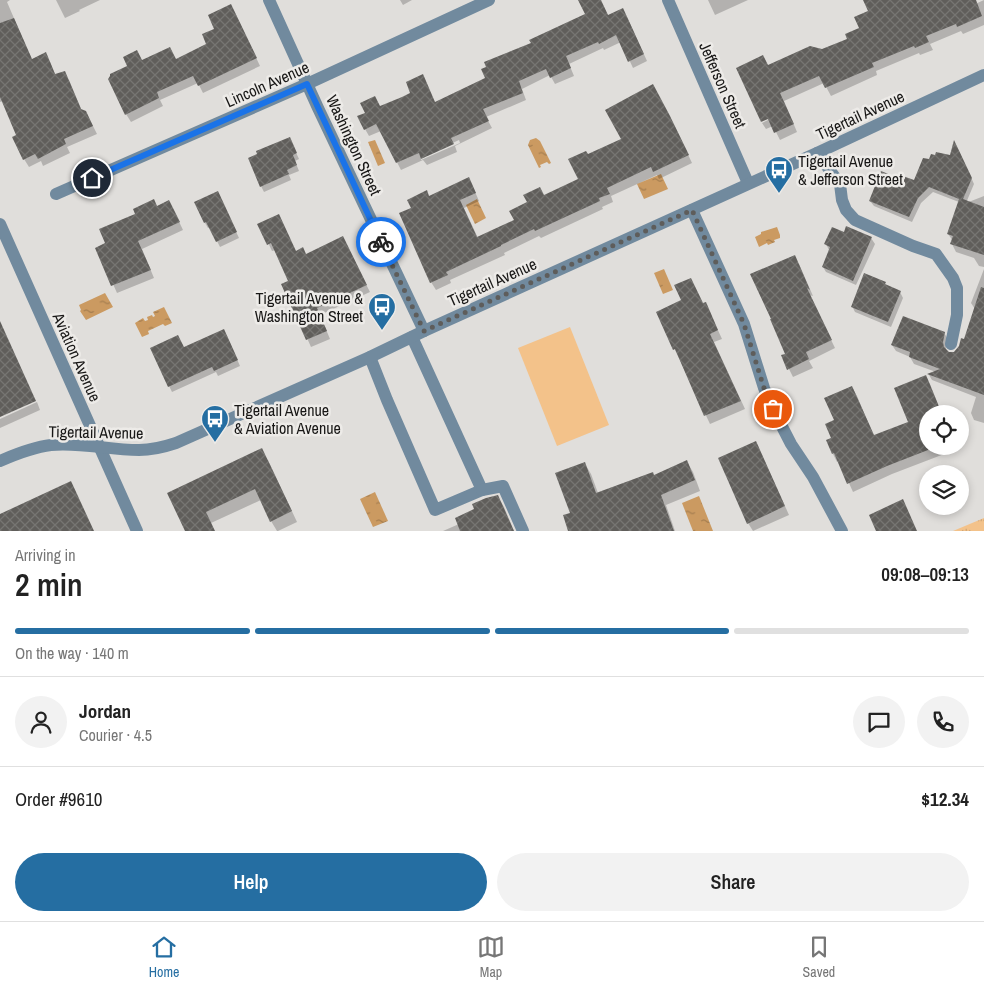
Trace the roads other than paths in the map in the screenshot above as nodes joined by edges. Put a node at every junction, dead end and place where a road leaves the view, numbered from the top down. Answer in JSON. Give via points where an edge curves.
{"nodes":[{"id":1,"x":269,"y":0,"type":"edge"},
{"id":2,"x":489,"y":0,"type":"edge"},
{"id":3,"x":668,"y":0,"type":"edge"},
{"id":4,"x":984,"y":75,"type":"edge"},
{"id":5,"x":307,"y":84,"type":"junction"},
{"id":6,"x":817,"y":153,"type":"junction"},
{"id":7,"x":748,"y":183,"type":"junction"},
{"id":8,"x":56,"y":194,"type":"dead end"},
{"id":9,"x":692,"y":210,"type":"junction"},
{"id":10,"x":0,"y":224,"type":"edge"},
{"id":11,"x":424,"y":331,"type":"junction"},
{"id":12,"x":412,"y":337,"type":"junction"},
{"id":13,"x":951,"y":344,"type":"dead end"},
{"id":14,"x":370,"y":357,"type":"junction"},
{"id":15,"x":99,"y":447,"type":"junction"},
{"id":16,"x":0,"y":461,"type":"edge"},
{"id":17,"x":482,"y":490,"type":"junction"},
{"id":18,"x":137,"y":531,"type":"edge"},
{"id":19,"x":523,"y":531,"type":"edge"},
{"id":20,"x":842,"y":531,"type":"edge"}],
"edges":[{"from":1,"to":5,"type":"street","name":"Washington Street"},
{"from":2,"to":5,"type":"street","name":"Lincoln Avenue"},
{"from":3,"to":7,"type":"street","name":"Jefferson Street"},
{"from":4,"to":6,"type":"street","name":"Tigertail Avenue"},
{"from":5,"to":8,"type":"street","name":"Lincoln Avenue"},
{"from":5,"to":11,"type":"street","name":"Washington Street"},
{"from":6,"to":7,"type":"street","name":"Tigertail Avenue"},
{"from":6,"to":13,"type":"street","via":[[840,184],[846,210],[855,220],[936,254],[957,288],[957,315]]},
{"from":7,"to":9,"type":"street","name":"Tigertail Avenue"},
{"from":9,"to":11,"type":"street","name":"Tigertail Avenue"},
{"from":9,"to":20,"type":"street","via":[[744,324],[773,409]]},
{"from":10,"to":15,"type":"street","name":"Aviation Avenue"},
{"from":11,"to":12,"type":"street","name":"Tigertail Avenue"},
{"from":12,"to":14,"type":"street","name":"Tigertail Avenue"},
{"from":12,"to":17,"type":"street"},
{"from":14,"to":15,"type":"street","name":"Tigertail Avenue","via":[[170,445],[139,450]]},
{"from":14,"to":17,"type":"street","via":[[435,510]]},
{"from":15,"to":16,"type":"street","name":"Tigertail Avenue","via":[[43,446]]},
{"from":15,"to":18,"type":"street","name":"Aviation Avenue"},
{"from":17,"to":19,"type":"street","via":[[503,486]]}]}
